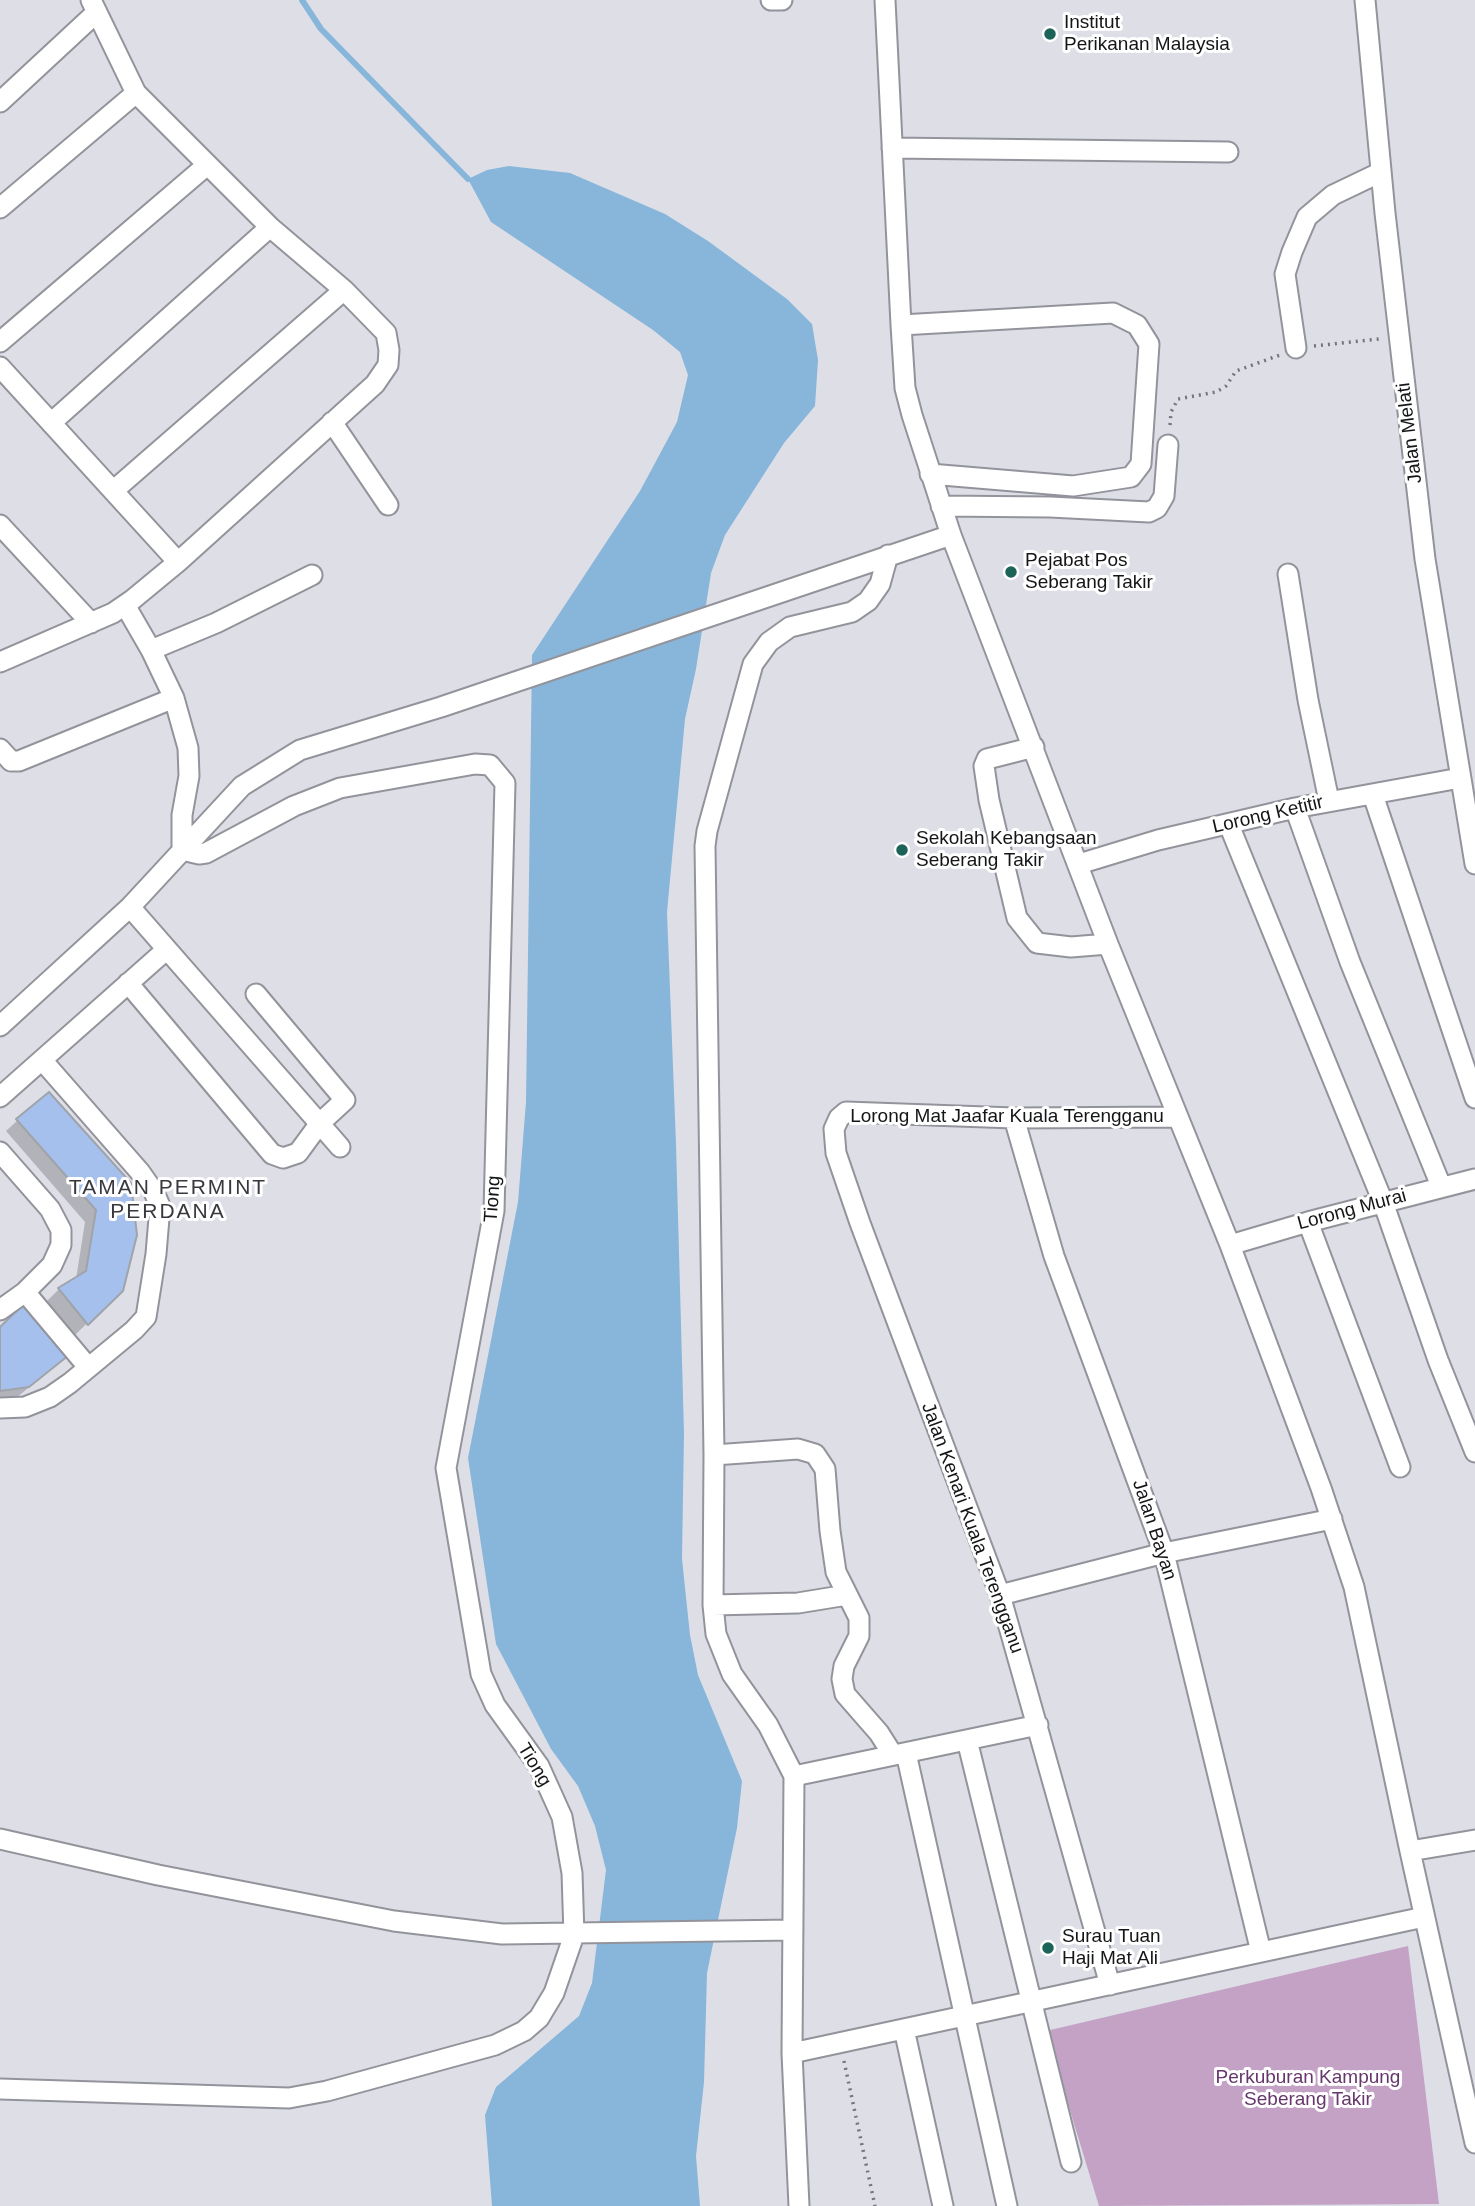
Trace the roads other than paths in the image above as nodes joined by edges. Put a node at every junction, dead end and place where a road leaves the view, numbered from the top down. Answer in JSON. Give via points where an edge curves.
{"nodes":[{"id":1,"x":771,"y":0,"type":"edge"},
{"id":2,"x":782,"y":0,"type":"edge"},
{"id":3,"x":885,"y":0,"type":"edge"},
{"id":4,"x":1365,"y":0,"type":"edge"},
{"id":5,"x":94,"y":6,"type":"edge"},
{"id":6,"x":136,"y":93,"type":"junction"},
{"id":7,"x":0,"y":102,"type":"edge"},
{"id":8,"x":892,"y":148,"type":"junction"},
{"id":9,"x":1228,"y":152,"type":"dead end"},
{"id":10,"x":207,"y":165,"type":"junction"},
{"id":11,"x":1381,"y":172,"type":"junction"},
{"id":12,"x":0,"y":208,"type":"edge"},
{"id":13,"x":270,"y":227,"type":"junction"},
{"id":14,"x":344,"y":290,"type":"junction"},
{"id":15,"x":901,"y":325,"type":"junction"},
{"id":16,"x":0,"y":342,"type":"edge"},
{"id":17,"x":1296,"y":348,"type":"road end"},
{"id":18,"x":0,"y":367,"type":"edge"},
{"id":19,"x":332,"y":422,"type":"junction"},
{"id":20,"x":51,"y":423,"type":"junction"},
{"id":21,"x":1168,"y":445,"type":"road end"},
{"id":22,"x":930,"y":474,"type":"junction"},
{"id":23,"x":113,"y":491,"type":"junction"},
{"id":24,"x":388,"y":505,"type":"dead end"},
{"id":25,"x":941,"y":506,"type":"junction"},
{"id":26,"x":0,"y":525,"type":"edge"},
{"id":27,"x":951,"y":535,"type":"junction"},
{"id":28,"x":888,"y":555,"type":"junction"},
{"id":29,"x":178,"y":562,"type":"junction"},
{"id":30,"x":1288,"y":574,"type":"dead end"},
{"id":31,"x":312,"y":575,"type":"dead end"},
{"id":32,"x":125,"y":606,"type":"junction"},
{"id":33,"x":90,"y":623,"type":"junction"},
{"id":34,"x":151,"y":650,"type":"junction"},
{"id":35,"x":4,"y":654,"type":"edge"},
{"id":36,"x":174,"y":698,"type":"junction"},
{"id":37,"x":1034,"y":747,"type":"junction"},
{"id":38,"x":0,"y":749,"type":"edge"},
{"id":39,"x":1460,"y":778,"type":"junction"},
{"id":40,"x":1373,"y":795,"type":"junction"},
{"id":41,"x":1329,"y":800,"type":"junction"},
{"id":42,"x":1295,"y":808,"type":"junction"},
{"id":43,"x":1229,"y":825,"type":"junction"},
{"id":44,"x":182,"y":850,"type":"junction"},
{"id":45,"x":1079,"y":864,"type":"junction"},
{"id":46,"x":1475,"y":864,"type":"edge"},
{"id":47,"x":130,"y":907,"type":"junction"},
{"id":48,"x":1108,"y":944,"type":"junction"},
{"id":49,"x":166,"y":950,"type":"junction"},
{"id":50,"x":128,"y":983,"type":"junction"},
{"id":51,"x":256,"y":994,"type":"dead end"},
{"id":52,"x":0,"y":1026,"type":"edge"},
{"id":53,"x":42,"y":1060,"type":"junction"},
{"id":54,"x":0,"y":1097,"type":"edge"},
{"id":55,"x":1475,"y":1098,"type":"edge"},
{"id":56,"x":1177,"y":1117,"type":"junction"},
{"id":57,"x":839,"y":1118,"type":"joint"},
{"id":58,"x":1014,"y":1118,"type":"junction"},
{"id":59,"x":320,"y":1123,"type":"junction"},
{"id":60,"x":340,"y":1147,"type":"dead end"},
{"id":61,"x":0,"y":1152,"type":"edge"},
{"id":62,"x":1475,"y":1179,"type":"edge"},
{"id":63,"x":1441,"y":1186,"type":"junction"},
{"id":64,"x":1383,"y":1202,"type":"junction"},
{"id":65,"x":1308,"y":1222,"type":"junction"},
{"id":66,"x":1230,"y":1245,"type":"junction"},
{"id":67,"x":25,"y":1292,"type":"junction"},
{"id":68,"x":0,"y":1310,"type":"edge"},
{"id":69,"x":88,"y":1367,"type":"junction"},
{"id":70,"x":0,"y":1408,"type":"edge"},
{"id":71,"x":1475,"y":1452,"type":"edge"},
{"id":72,"x":714,"y":1455,"type":"junction"},
{"id":73,"x":1401,"y":1467,"type":"dead end"},
{"id":74,"x":1332,"y":1519,"type":"junction"},
{"id":75,"x":1164,"y":1553,"type":"junction"},
{"id":76,"x":847,"y":1595,"type":"junction"},
{"id":77,"x":1000,"y":1595,"type":"junction"},
{"id":78,"x":713,"y":1605,"type":"junction"},
{"id":79,"x":1038,"y":1725,"type":"junction"},
{"id":80,"x":967,"y":1740,"type":"junction"},
{"id":81,"x":900,"y":1754,"type":"junction"},
{"id":82,"x":794,"y":1776,"type":"junction"},
{"id":83,"x":0,"y":1839,"type":"edge"},
{"id":84,"x":1475,"y":1840,"type":"edge"},
{"id":85,"x":1410,"y":1851,"type":"junction"},
{"id":86,"x":1424,"y":1917,"type":"junction"},
{"id":87,"x":793,"y":1930,"type":"junction"},
{"id":88,"x":584,"y":1935,"type":"junction"},
{"id":89,"x":1261,"y":1952,"type":"junction"},
{"id":90,"x":1110,"y":1985,"type":"junction"},
{"id":91,"x":1032,"y":2001,"type":"junction"},
{"id":92,"x":965,"y":2016,"type":"junction"},
{"id":93,"x":904,"y":2029,"type":"junction"},
{"id":94,"x":792,"y":2053,"type":"junction"},
{"id":95,"x":0,"y":2088,"type":"edge"},
{"id":96,"x":1475,"y":2143,"type":"edge"},
{"id":97,"x":1071,"y":2162,"type":"dead end"},
{"id":98,"x":799,"y":2206,"type":"edge"},
{"id":99,"x":943,"y":2206,"type":"edge"},
{"id":100,"x":1007,"y":2206,"type":"edge"}],
"edges":[{"from":1,"to":2,"type":"street"},
{"from":3,"to":8,"type":"street"},
{"from":4,"to":11,"type":"street","name":"Jalan Melati"},
{"from":5,"to":6,"type":"street"},
{"from":5,"to":7,"type":"street"},
{"from":6,"to":10,"type":"street"},
{"from":6,"to":12,"type":"street"},
{"from":8,"to":9,"type":"street"},
{"from":8,"to":15,"type":"street"},
{"from":10,"to":13,"type":"street"},
{"from":10,"to":16,"type":"street"},
{"from":11,"to":17,"type":"street","via":[[1333,195],[1307,218],[1286,274]]},
{"from":11,"to":39,"type":"street","name":"Jalan Melati","via":[[1425,559]]},
{"from":13,"to":14,"type":"street"},
{"from":13,"to":20,"type":"street"},
{"from":14,"to":19,"type":"street","via":[[386,333],[388,365],[375,384]]},
{"from":14,"to":23,"type":"street"},
{"from":15,"to":22,"type":"street","via":[[905,388]]},
{"from":15,"to":22,"type":"street","via":[[1113,313],[1137,325],[1149,344],[1141,464],[1131,477],[1073,486]]},
{"from":18,"to":20,"type":"street"},
{"from":19,"to":24,"type":"street"},
{"from":19,"to":29,"type":"street"},
{"from":20,"to":23,"type":"street"},
{"from":21,"to":25,"type":"street","via":[[1164,496],[1149,512]]},
{"from":22,"to":25,"type":"street"},
{"from":23,"to":29,"type":"street"},
{"from":25,"to":27,"type":"street"},
{"from":26,"to":33,"type":"street"},
{"from":27,"to":28,"type":"street"},
{"from":27,"to":37,"type":"street"},
{"from":28,"to":44,"type":"street","via":[[441,707],[300,750],[242,786]]},
{"from":28,"to":72,"type":"street","via":[[880,583],[868,601],[852,612],[790,627],[769,642],[752,664],[706,831]]},
{"from":29,"to":32,"type":"street"},
{"from":30,"to":41,"type":"street"},
{"from":31,"to":34,"type":"street"},
{"from":32,"to":33,"type":"street"},
{"from":32,"to":34,"type":"street"},
{"from":33,"to":35,"type":"street"},
{"from":34,"to":36,"type":"street"},
{"from":36,"to":38,"type":"street","via":[[19,761],[11,761]]},
{"from":36,"to":44,"type":"street","via":[[188,748]]},
{"from":37,"to":45,"type":"street"},
{"from":37,"to":48,"type":"street","via":[[987,759],[984,766],[1017,918],[1037,943],[1071,947]]},
{"from":39,"to":40,"type":"street","name":"Lorong Ketitir"},
{"from":39,"to":46,"type":"street","name":"Jalan Melati"},
{"from":40,"to":41,"type":"street","name":"Lorong Ketitir"},
{"from":40,"to":55,"type":"street"},
{"from":41,"to":42,"type":"street","name":"Lorong Ketitir"},
{"from":42,"to":43,"type":"street","name":"Lorong Ketitir"},
{"from":42,"to":63,"type":"street","via":[[1350,962]]},
{"from":43,"to":45,"type":"street","name":"Lorong Ketitir"},
{"from":43,"to":64,"type":"street"},
{"from":44,"to":47,"type":"street"},
{"from":44,"to":88,"type":"street","name":"Tiong","via":[[206,853],[294,806],[340,788],[475,764],[490,765],[505,783],[494,1211],[446,1468],[481,1674],[495,1705],[539,1766],[562,1817]]},
{"from":45,"to":48,"type":"street"},
{"from":47,"to":49,"type":"street"},
{"from":47,"to":52,"type":"street"},
{"from":48,"to":56,"type":"street"},
{"from":49,"to":50,"type":"street"},
{"from":49,"to":59,"type":"street"},
{"from":50,"to":53,"type":"street"},
{"from":50,"to":59,"type":"street","via":[[272,1154],[283,1158],[298,1153]]},
{"from":51,"to":59,"type":"street","via":[[345,1100]]},
{"from":53,"to":54,"type":"street"},
{"from":53,"to":69,"type":"street","via":[[140,1172],[160,1206],[146,1317]]},
{"from":56,"to":58,"type":"street","name":"Lorong Mat Jaafar Kuala Terengganu"},
{"from":56,"to":66,"type":"street"},
{"from":57,"to":58,"type":"street","name":"Lorong Mat Jaafar Kuala Terengganu","via":[[846,1112]]},
{"from":57,"to":77,"type":"street","name":"Jalan Kenari Kuala Terengganu","via":[[834,1129],[836,1153]]},
{"from":58,"to":75,"type":"street","name":"Jalan Bayan","via":[[1054,1256]]},
{"from":59,"to":60,"type":"street"},
{"from":61,"to":67,"type":"street","via":[[50,1209],[61,1230],[61,1245],[52,1265]]},
{"from":62,"to":63,"type":"street","name":"Lorong Murai"},
{"from":63,"to":64,"type":"street","name":"Lorong Murai"},
{"from":64,"to":65,"type":"street","name":"Lorong Murai"},
{"from":64,"to":71,"type":"street"},
{"from":65,"to":66,"type":"street","name":"Lorong Murai"},
{"from":65,"to":73,"type":"street"},
{"from":66,"to":74,"type":"street"},
{"from":67,"to":68,"type":"street"},
{"from":67,"to":69,"type":"street"},
{"from":69,"to":70,"type":"street","via":[[39,1403]]},
{"from":72,"to":76,"type":"street","via":[[798,1449],[815,1454],[825,1469],[836,1572]]},
{"from":72,"to":78,"type":"street"},
{"from":74,"to":75,"type":"street"},
{"from":74,"to":85,"type":"street","via":[[1354,1587]]},
{"from":75,"to":77,"type":"street"},
{"from":75,"to":89,"type":"street","name":"Jalan Bayan"},
{"from":76,"to":78,"type":"street","via":[[798,1603]]},
{"from":76,"to":81,"type":"street","via":[[859,1618],[859,1636],[844,1666],[845,1694]]},
{"from":77,"to":79,"type":"street","name":"Jalan Kenari Kuala Terengganu"},
{"from":78,"to":82,"type":"street","via":[[716,1634],[732,1674],[768,1725]]},
{"from":79,"to":80,"type":"street"},
{"from":79,"to":90,"type":"street","name":"Jalan Kenari Kuala Terengganu"},
{"from":80,"to":81,"type":"street"},
{"from":80,"to":91,"type":"street"},
{"from":81,"to":82,"type":"street"},
{"from":81,"to":92,"type":"street"},
{"from":82,"to":87,"type":"street"},
{"from":83,"to":88,"type":"street","via":[[394,1921],[502,1934]]},
{"from":84,"to":85,"type":"street"},
{"from":85,"to":86,"type":"street"},
{"from":86,"to":89,"type":"street"},
{"from":86,"to":96,"type":"street"},
{"from":87,"to":88,"type":"street"},
{"from":87,"to":94,"type":"street"},
{"from":88,"to":95,"type":"street","via":[[539,2018],[524,2031],[495,2045],[327,2091],[289,2098]]},
{"from":89,"to":90,"type":"street"},
{"from":90,"to":91,"type":"street"},
{"from":91,"to":92,"type":"street"},
{"from":91,"to":97,"type":"street"},
{"from":92,"to":93,"type":"street"},
{"from":92,"to":100,"type":"street"},
{"from":93,"to":94,"type":"street"},
{"from":93,"to":99,"type":"street"},
{"from":94,"to":98,"type":"street"}]}
